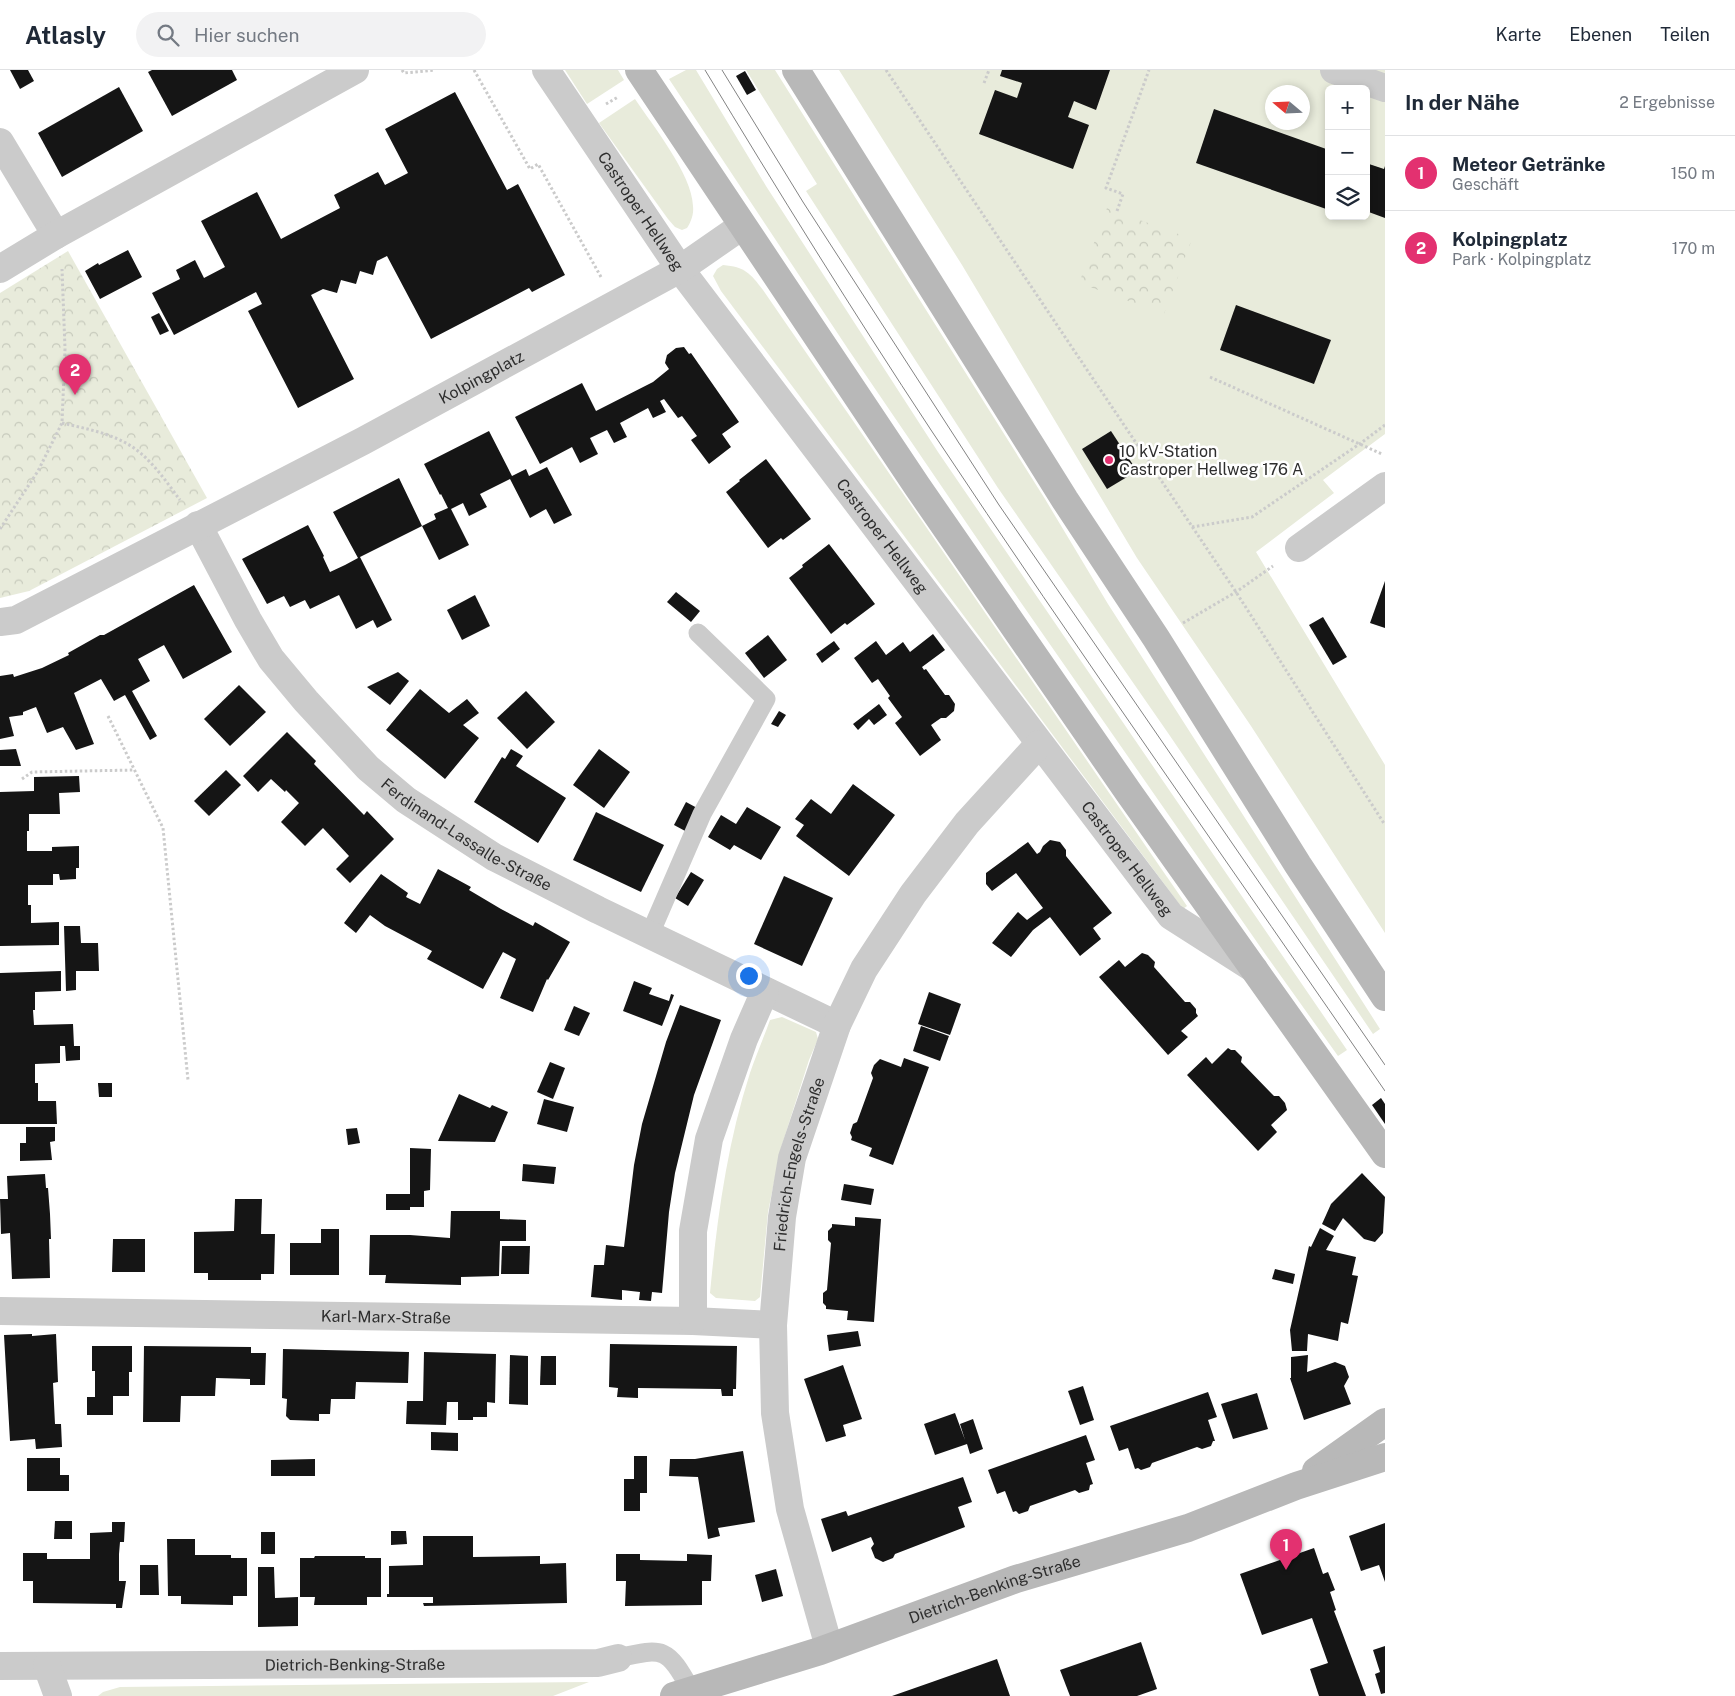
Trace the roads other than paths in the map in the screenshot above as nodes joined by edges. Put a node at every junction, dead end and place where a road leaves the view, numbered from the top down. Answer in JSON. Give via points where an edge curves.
{"nodes":[{"id":1,"x":355,"y":70,"type":"edge"},
{"id":2,"x":546,"y":70,"type":"edge"},
{"id":3,"x":796,"y":70,"type":"edge"},
{"id":4,"x":1334,"y":70,"type":"edge"},
{"id":5,"x":642,"y":74,"type":"edge"},
{"id":6,"x":1385,"y":88,"type":"edge"},
{"id":7,"x":0,"y":142,"type":"edge"},
{"id":8,"x":742,"y":226,"type":"junction"},
{"id":9,"x":56,"y":235,"type":"junction"},
{"id":10,"x":0,"y":269,"type":"edge"},
{"id":11,"x":680,"y":269,"type":"junction"},
{"id":12,"x":1385,"y":486,"type":"edge"},
{"id":13,"x":198,"y":525,"type":"junction"},
{"id":14,"x":1299,"y":548,"type":"road end"},
{"id":15,"x":0,"y":622,"type":"edge"},
{"id":16,"x":698,"y":633,"type":"dead end"},
{"id":17,"x":1039,"y":744,"type":"junction"},
{"id":18,"x":650,"y":934,"type":"junction"},
{"id":19,"x":1254,"y":969,"type":"junction"},
{"id":20,"x":765,"y":991,"type":"junction"},
{"id":21,"x":1385,"y":997,"type":"edge"},
{"id":22,"x":837,"y":1024,"type":"junction"},
{"id":23,"x":1385,"y":1154,"type":"edge"},
{"id":24,"x":0,"y":1311,"type":"edge"},
{"id":25,"x":693,"y":1321,"type":"junction"},
{"id":26,"x":773,"y":1325,"type":"junction"},
{"id":27,"x":1385,"y":1422,"type":"edge"},
{"id":28,"x":1384,"y":1457,"type":"edge"},
{"id":29,"x":1296,"y":1486,"type":"junction"},
{"id":30,"x":829,"y":1647,"type":"junction"},
{"id":31,"x":618,"y":1658,"type":"joint"},
{"id":32,"x":0,"y":1666,"type":"edge"},
{"id":33,"x":47,"y":1666,"type":"junction"},
{"id":34,"x":682,"y":1693,"type":"edge"},
{"id":35,"x":58,"y":1696,"type":"edge"}],
"edges":[{"from":1,"to":9,"type":"street"},
{"from":2,"to":11,"type":"street","name":"Castroper Hellweg"},
{"from":3,"to":21,"type":"main road","via":[[1065,500]]},
{"from":4,"to":6,"type":"street"},
{"from":5,"to":8,"type":"main road","name":"Castroper Hellweg"},
{"from":7,"to":9,"type":"street"},
{"from":8,"to":11,"type":"street","name":"Kolpingplatz"},
{"from":8,"to":19,"type":"main road","name":"Castroper Hellweg","via":[[922,494]]},
{"from":9,"to":10,"type":"street"},
{"from":11,"to":13,"type":"street","name":"Kolpingplatz","via":[[363,441]]},
{"from":11,"to":17,"type":"street","name":"Castroper Hellweg"},
{"from":12,"to":14,"type":"street"},
{"from":13,"to":15,"type":"street","name":"Kolpingplatz","via":[[16,620]]},
{"from":13,"to":18,"type":"street","name":"Ferdinand-Lassalle-Straße","via":[[272,659],[368,768],[406,800],[494,857]]},
{"from":16,"to":18,"type":"lane","via":[[766,699],[702,814]]},
{"from":17,"to":19,"type":"street","name":"Castroper Hellweg","via":[[1171,916]]},
{"from":17,"to":22,"type":"street","name":"Friedrich-Engels-Straße","via":[[967,823],[913,894],[864,968]]},
{"from":18,"to":20,"type":"street","name":"Ferdinand-Lassalle-Straße"},
{"from":19,"to":23,"type":"main road","name":"Castroper Hellweg"},
{"from":20,"to":22,"type":"street","name":"Ferdinand-Lassalle-Straße"},
{"from":20,"to":25,"type":"street","via":[[744,1039],[709,1139],[693,1231]]},
{"from":22,"to":26,"type":"street","name":"Friedrich-Engels-Straße","via":[[792,1158],[782,1217]]},
{"from":24,"to":25,"type":"street","name":"Karl-Marx-Straße"},
{"from":25,"to":26,"type":"street","name":"Karl-Marx-Straße"},
{"from":26,"to":30,"type":"street","name":"Friedrich-Engels-Straße","via":[[775,1413],[790,1509]]},
{"from":27,"to":29,"type":"main road","name":"Dietrich-Benking-Straße"},
{"from":28,"to":29,"type":"main road","name":"Dietrich-Benking-Straße"},
{"from":29,"to":30,"type":"main road","name":"Dietrich-Benking-Straße","via":[[1188,1528],[1016,1579]]},
{"from":30,"to":34,"type":"main road","name":"Dietrich-Benking-Straße"},
{"from":31,"to":33,"type":"street","name":"Dietrich-Benking-Straße","via":[[598,1662]]},
{"from":31,"to":34,"type":"lane","name":"Dietrich-Benking-Straße","via":[[645,1652],[664,1654],[676,1665]]},
{"from":32,"to":33,"type":"street","name":"Dietrich-Benking-Straße"},
{"from":33,"to":35,"type":"street"}]}
